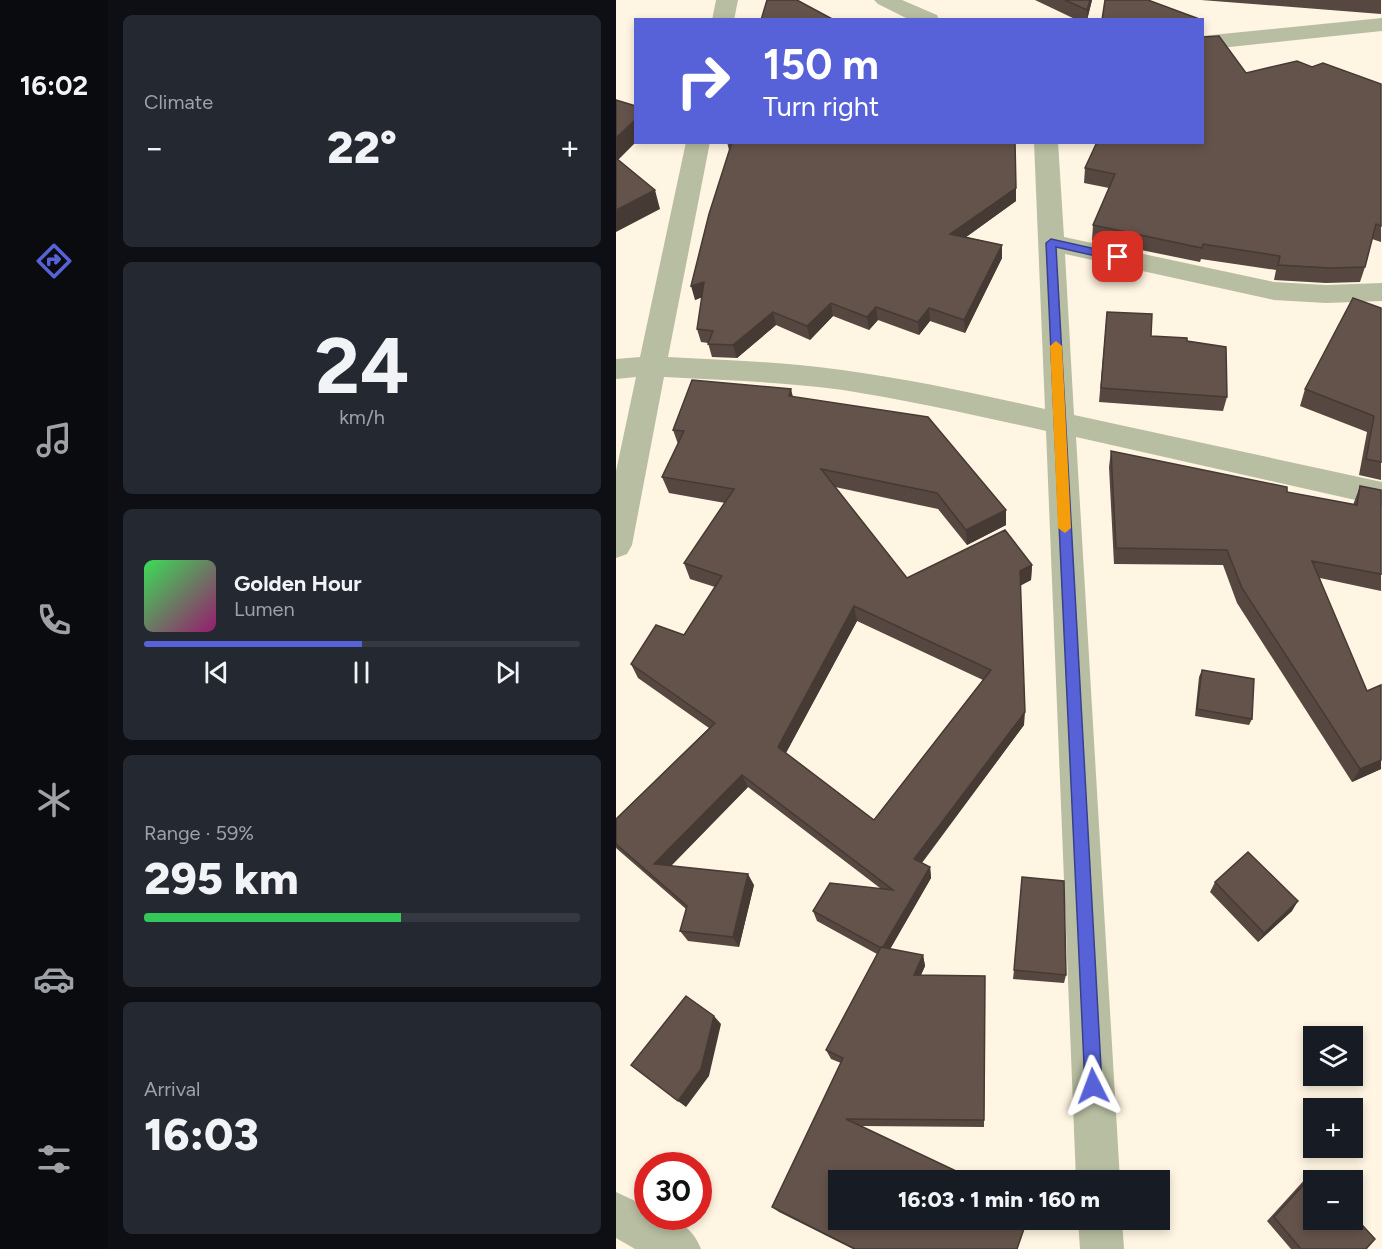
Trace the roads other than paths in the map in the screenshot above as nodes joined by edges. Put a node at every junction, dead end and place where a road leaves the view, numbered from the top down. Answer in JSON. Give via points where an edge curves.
{"nodes":[{"id":1,"x":727,"y":0,"type":"edge"},
{"id":2,"x":885,"y":0,"type":"edge"},
{"id":3,"x":723,"y":18,"type":"edge"},
{"id":4,"x":924,"y":18,"type":"edge"},
{"id":5,"x":1381,"y":24,"type":"edge"},
{"id":6,"x":1204,"y":43,"type":"edge"},
{"id":7,"x":698,"y":144,"type":"edge"},
{"id":8,"x":1046,"y":144,"type":"edge"},
{"id":9,"x":1051,"y":243,"type":"junction"},
{"id":10,"x":1381,"y":292,"type":"edge"},
{"id":11,"x":652,"y":366,"type":"junction"},
{"id":12,"x":616,"y":369,"type":"edge"},
{"id":13,"x":1059,"y":422,"type":"junction"},
{"id":14,"x":1381,"y":494,"type":"edge"},
{"id":15,"x":616,"y":545,"type":"edge"},
{"id":16,"x":1097,"y":1170,"type":"edge"},
{"id":17,"x":616,"y":1214,"type":"edge"},
{"id":18,"x":1101,"y":1230,"type":"edge"},
{"id":19,"x":679,"y":1249,"type":"edge"},
{"id":20,"x":1102,"y":1249,"type":"edge"}],
"edges":[{"from":1,"to":3,"type":"street"},
{"from":2,"to":4,"type":"street"},
{"from":5,"to":6,"type":"street"},
{"from":7,"to":11,"type":"street"},
{"from":8,"to":9,"type":"street"},
{"from":9,"to":10,"type":"street","via":[[1274,291]]},
{"from":9,"to":13,"type":"street"},
{"from":11,"to":12,"type":"street"},
{"from":11,"to":13,"type":"street","via":[[842,380]]},
{"from":11,"to":15,"type":"street"},
{"from":13,"to":14,"type":"street"},
{"from":13,"to":16,"type":"street"},
{"from":17,"to":19,"type":"street"},
{"from":18,"to":20,"type":"street"}]}
